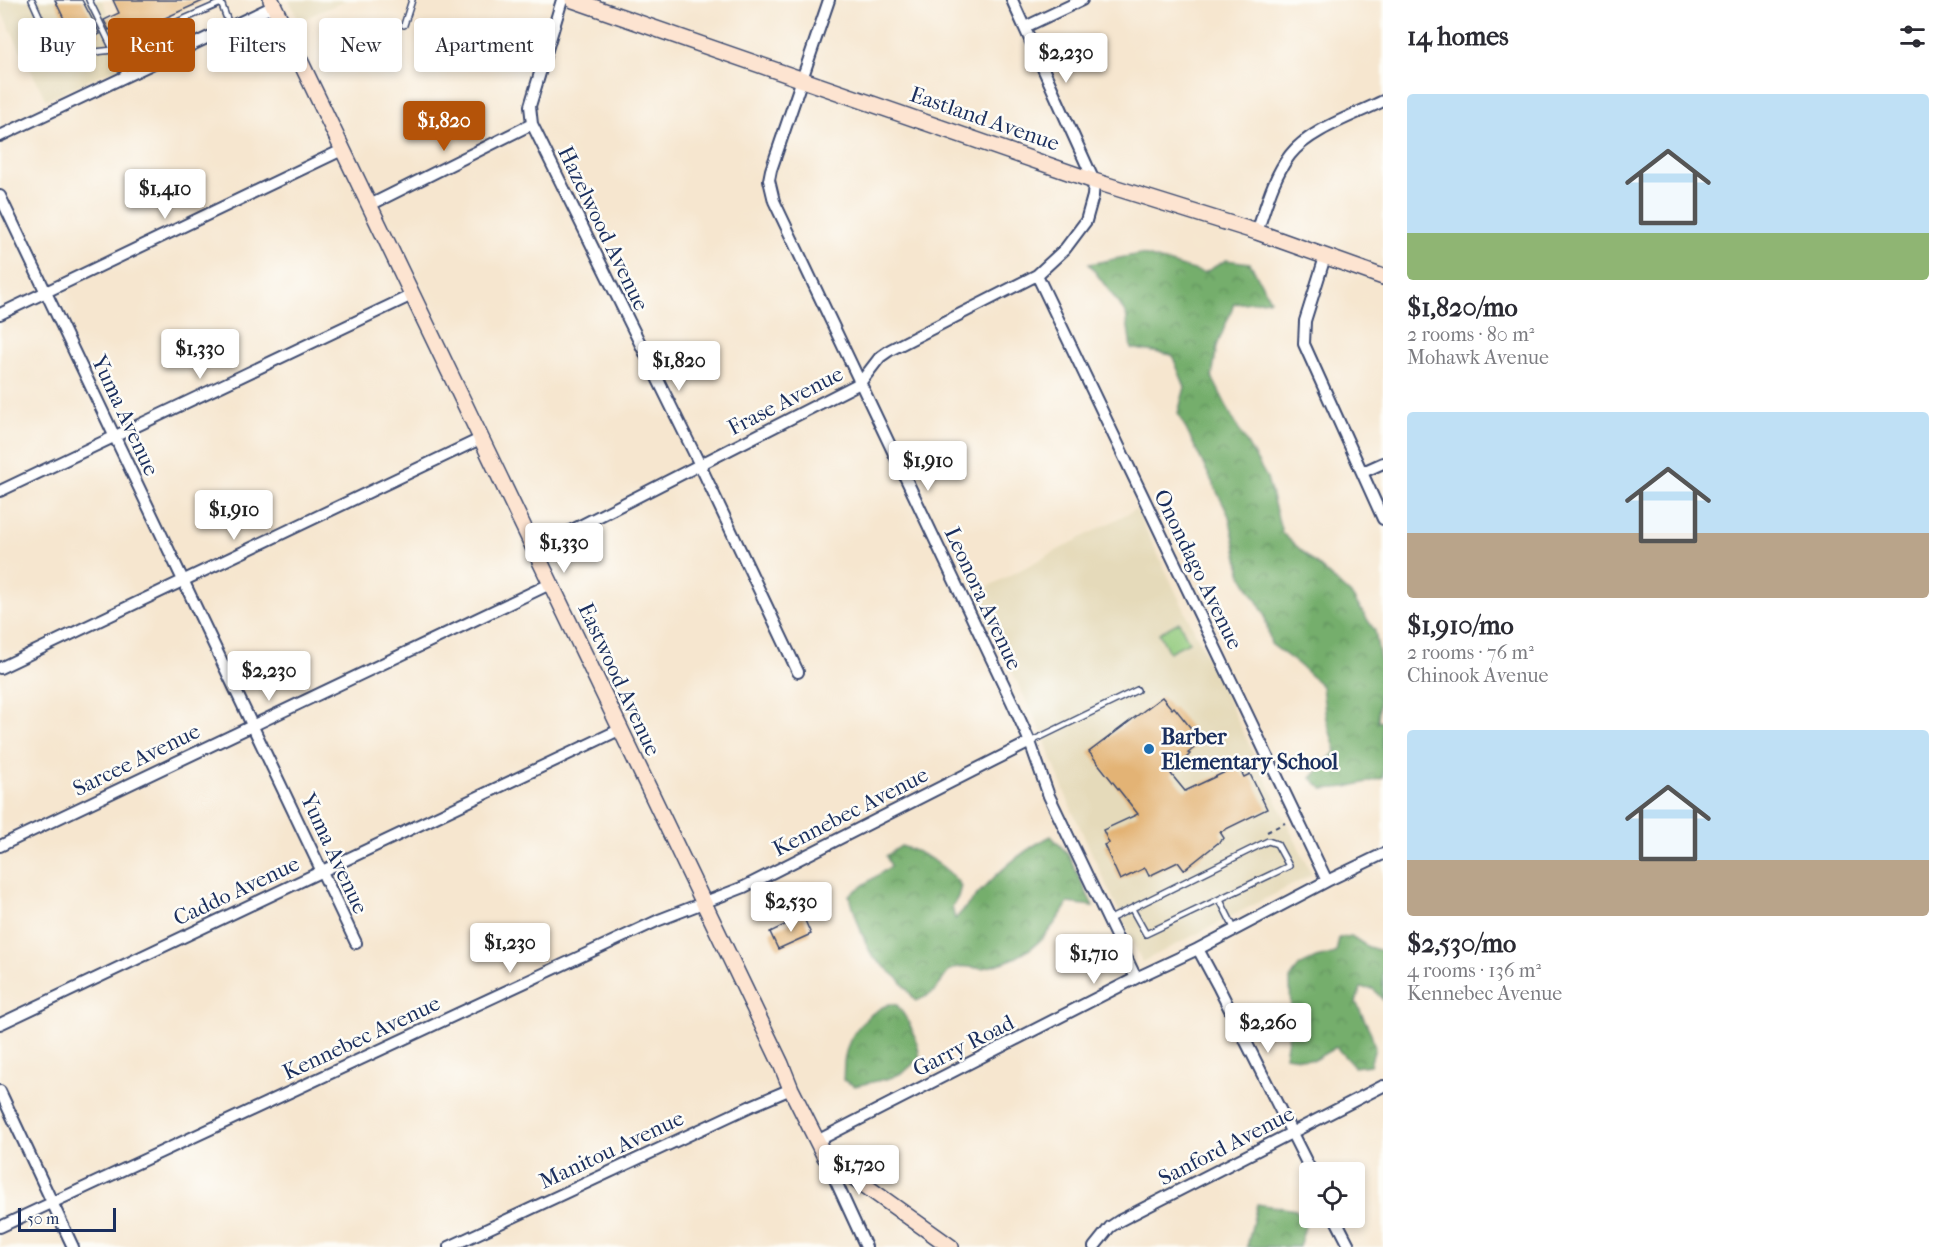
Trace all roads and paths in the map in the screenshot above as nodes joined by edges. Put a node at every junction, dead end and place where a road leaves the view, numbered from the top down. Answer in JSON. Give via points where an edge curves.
{"nodes":[{"id":1,"x":32,"y":0,"type":"edge"},
{"id":2,"x":89,"y":0,"type":"edge"},
{"id":3,"x":412,"y":0,"type":"edge"},
{"id":4,"x":562,"y":0,"type":"edge"},
{"id":5,"x":573,"y":0,"type":"edge"},
{"id":6,"x":829,"y":0,"type":"edge"},
{"id":7,"x":1012,"y":0,"type":"edge"},
{"id":8,"x":1082,"y":0,"type":"edge"},
{"id":9,"x":220,"y":2,"type":"edge"},
{"id":10,"x":273,"y":3,"type":"edge"},
{"id":11,"x":184,"y":18,"type":"edge"},
{"id":12,"x":226,"y":18,"type":"edge"},
{"id":13,"x":246,"y":18,"type":"edge"},
{"id":14,"x":404,"y":25,"type":"dead end"},
{"id":15,"x":1025,"y":27,"type":"junction"},
{"id":16,"x":207,"y":38,"type":"edge"},
{"id":17,"x":108,"y":40,"type":"edge"},
{"id":18,"x":108,"y":51,"type":"edge"},
{"id":19,"x":124,"y":72,"type":"edge"},
{"id":20,"x":126,"y":76,"type":"junction"},
{"id":21,"x":803,"y":80,"type":"junction"},
{"id":22,"x":1383,"y":101,"type":"edge"},
{"id":23,"x":532,"y":124,"type":"junction"},
{"id":24,"x":0,"y":136,"type":"edge"},
{"id":25,"x":342,"y":150,"type":"junction"},
{"id":26,"x":1094,"y":180,"type":"junction"},
{"id":27,"x":0,"y":196,"type":"edge"},
{"id":28,"x":370,"y":205,"type":"junction"},
{"id":29,"x":1257,"y":232,"type":"junction"},
{"id":30,"x":1325,"y":257,"type":"junction"},
{"id":31,"x":1037,"y":275,"type":"junction"},
{"id":32,"x":1383,"y":277,"type":"edge"},
{"id":33,"x":46,"y":291,"type":"junction"},
{"id":34,"x":412,"y":295,"type":"junction"},
{"id":35,"x":0,"y":314,"type":"edge"},
{"id":36,"x":860,"y":383,"type":"junction"},
{"id":37,"x":115,"y":437,"type":"junction"},
{"id":38,"x":480,"y":439,"type":"junction"},
{"id":39,"x":1383,"y":463,"type":"edge"},
{"id":40,"x":700,"y":465,"type":"junction"},
{"id":41,"x":1363,"y":472,"type":"junction"},
{"id":42,"x":0,"y":491,"type":"edge"},
{"id":43,"x":1383,"y":519,"type":"edge"},
{"id":44,"x":533,"y":550,"type":"junction"},
{"id":45,"x":184,"y":581,"type":"junction"},
{"id":46,"x":550,"y":584,"type":"junction"},
{"id":47,"x":0,"y":668,"type":"edge"},
{"id":48,"x":798,"y":672,"type":"dead end"},
{"id":49,"x":1137,"y":690,"type":"dead end"},
{"id":50,"x":252,"y":725,"type":"junction"},
{"id":51,"x":619,"y":730,"type":"junction"},
{"id":52,"x":1030,"y":742,"type":"junction"},
{"id":53,"x":1285,"y":823,"type":"dead end"},
{"id":54,"x":1278,"y":827,"type":"dead end"},
{"id":55,"x":0,"y":846,"type":"edge"},
{"id":56,"x":1383,"y":854,"type":"edge"},
{"id":57,"x":322,"y":870,"type":"junction"},
{"id":58,"x":1327,"y":881,"type":"junction"},
{"id":59,"x":1220,"y":900,"type":"junction"},
{"id":60,"x":702,"y":903,"type":"junction"},
{"id":61,"x":1132,"y":909,"type":"junction"},
{"id":62,"x":1108,"y":920,"type":"junction"},
{"id":63,"x":1234,"y":930,"type":"junction"},
{"id":64,"x":356,"y":943,"type":"dead end"},
{"id":65,"x":1198,"y":949,"type":"junction"},
{"id":66,"x":1136,"y":978,"type":"junction"},
{"id":67,"x":0,"y":1024,"type":"edge"},
{"id":68,"x":1383,"y":1086,"type":"edge"},
{"id":69,"x":791,"y":1089,"type":"junction"},
{"id":70,"x":0,"y":1091,"type":"edge"},
{"id":71,"x":1292,"y":1132,"type":"junction"},
{"id":72,"x":817,"y":1141,"type":"junction"},
{"id":73,"x":825,"y":1157,"type":"junction"},
{"id":74,"x":1307,"y":1162,"type":"edge"},
{"id":75,"x":52,"y":1203,"type":"junction"},
{"id":76,"x":0,"y":1227,"type":"edge"},
{"id":77,"x":1340,"y":1228,"type":"edge"},
{"id":78,"x":73,"y":1247,"type":"edge"},
{"id":79,"x":448,"y":1247,"type":"edge"},
{"id":80,"x":866,"y":1247,"type":"edge"},
{"id":81,"x":951,"y":1247,"type":"edge"},
{"id":82,"x":1094,"y":1247,"type":"edge"},
{"id":83,"x":1350,"y":1247,"type":"edge"}],
"edges":[{"from":1,"to":18,"type":"lane","via":[[55,51],[68,62]]},
{"from":2,"to":17,"type":"lane"},
{"from":3,"to":14,"type":"lane"},
{"from":4,"to":23,"type":"street","via":[[530,106]]},
{"from":5,"to":21,"type":"street","name":"Eastland Avenue"},
{"from":6,"to":21,"type":"street","name":"Leonora Avenue"},
{"from":7,"to":15,"type":"street"},
{"from":8,"to":15,"type":"street"},
{"from":9,"to":11,"type":"lane"},
{"from":9,"to":12,"type":"lane"},
{"from":10,"to":13,"type":"street"},
{"from":10,"to":25,"type":"street","name":"Eastwood Avenue"},
{"from":15,"to":26,"type":"street"},
{"from":16,"to":20,"type":"street"},
{"from":19,"to":20,"type":"lane"},
{"from":20,"to":24,"type":"street"},
{"from":21,"to":26,"type":"street","name":"Eastland Avenue"},
{"from":21,"to":36,"type":"street","name":"Leonora Avenue","via":[[771,170],[771,191]]},
{"from":22,"to":29,"type":"street","via":[[1322,130],[1289,156],[1277,176]]},
{"from":23,"to":28,"type":"street"},
{"from":23,"to":40,"type":"street","name":"Hazelwood Avenue"},
{"from":25,"to":28,"type":"street","name":"Eastwood Avenue"},
{"from":25,"to":33,"type":"street"},
{"from":26,"to":29,"type":"street","name":"Eastland Avenue"},
{"from":26,"to":31,"type":"street","name":"Frase Avenue","via":[[1086,221],[1065,249]]},
{"from":27,"to":33,"type":"street","name":"Yuma Avenue"},
{"from":28,"to":34,"type":"street","name":"Eastwood Avenue"},
{"from":29,"to":30,"type":"street","name":"Eastland Avenue"},
{"from":30,"to":32,"type":"street","name":"Eastland Avenue"},
{"from":30,"to":41,"type":"street","via":[[1305,321],[1304,344]]},
{"from":31,"to":36,"type":"street","name":"Frase Avenue","via":[[890,350]]},
{"from":31,"to":58,"type":"street","name":"Onondago Avenue"},
{"from":33,"to":35,"type":"street"},
{"from":33,"to":37,"type":"street","name":"Yuma Avenue"},
{"from":34,"to":37,"type":"street"},
{"from":34,"to":38,"type":"street","name":"Eastwood Avenue"},
{"from":36,"to":40,"type":"street","name":"Frase Avenue"},
{"from":36,"to":52,"type":"street","name":"Leonora Avenue"},
{"from":37,"to":42,"type":"street"},
{"from":37,"to":45,"type":"street","name":"Yuma Avenue"},
{"from":38,"to":44,"type":"street","name":"Eastwood Avenue"},
{"from":38,"to":45,"type":"street"},
{"from":39,"to":41,"type":"street"},
{"from":40,"to":44,"type":"street","name":"Frase Avenue"},
{"from":40,"to":48,"type":"street","name":"Hazelwood Avenue"},
{"from":41,"to":43,"type":"street"},
{"from":44,"to":46,"type":"street","name":"Eastwood Avenue"},
{"from":45,"to":47,"type":"street"},
{"from":45,"to":50,"type":"street","name":"Yuma Avenue"},
{"from":46,"to":50,"type":"street","name":"Sarcee Avenue"},
{"from":46,"to":51,"type":"street","name":"Eastwood Avenue"},
{"from":49,"to":52,"type":"lane"},
{"from":50,"to":55,"type":"street","name":"Sarcee Avenue"},
{"from":50,"to":57,"type":"street","name":"Yuma Avenue"},
{"from":51,"to":57,"type":"street","name":"Caddo Avenue"},
{"from":51,"to":60,"type":"street","name":"Eastwood Avenue"},
{"from":52,"to":60,"type":"street","name":"Kennebec Avenue","via":[[744,887]]},
{"from":52,"to":62,"type":"street","name":"Leonora Avenue","via":[[1049,796]]},
{"from":53,"to":54,"type":"path"},
{"from":56,"to":58,"type":"street","name":"Garry Road"},
{"from":57,"to":64,"type":"street","name":"Yuma Avenue"},
{"from":57,"to":67,"type":"street","name":"Caddo Avenue"},
{"from":58,"to":63,"type":"street","name":"Garry Road"},
{"from":59,"to":61,"type":"lane","via":[[1146,934]]},
{"from":59,"to":61,"type":"lane","via":[[1289,866],[1277,843],[1268,841]]},
{"from":59,"to":63,"type":"lane"},
{"from":60,"to":69,"type":"street","name":"Eastwood Avenue"},
{"from":60,"to":75,"type":"street","name":"Kennebec Avenue"},
{"from":61,"to":62,"type":"lane"},
{"from":62,"to":66,"type":"street","name":"Leonora Avenue"},
{"from":63,"to":65,"type":"street","name":"Garry Road"},
{"from":65,"to":66,"type":"street","name":"Garry Road"},
{"from":65,"to":71,"type":"street"},
{"from":66,"to":72,"type":"street","name":"Garry Road"},
{"from":68,"to":71,"type":"street","name":"Sanford Avenue"},
{"from":69,"to":72,"type":"street","name":"Eastwood Avenue"},
{"from":69,"to":79,"type":"street","name":"Manitou Avenue"},
{"from":70,"to":75,"type":"street"},
{"from":71,"to":74,"type":"street"},
{"from":71,"to":82,"type":"street","name":"Sanford Avenue","via":[[1119,1221]]},
{"from":72,"to":73,"type":"street","name":"Eastwood Avenue"},
{"from":73,"to":80,"type":"street","name":"Eastwood Avenue"},
{"from":73,"to":81,"type":"street"},
{"from":75,"to":76,"type":"street","name":"Kennebec Avenue"},
{"from":75,"to":78,"type":"street"},
{"from":77,"to":83,"type":"street"}]}
